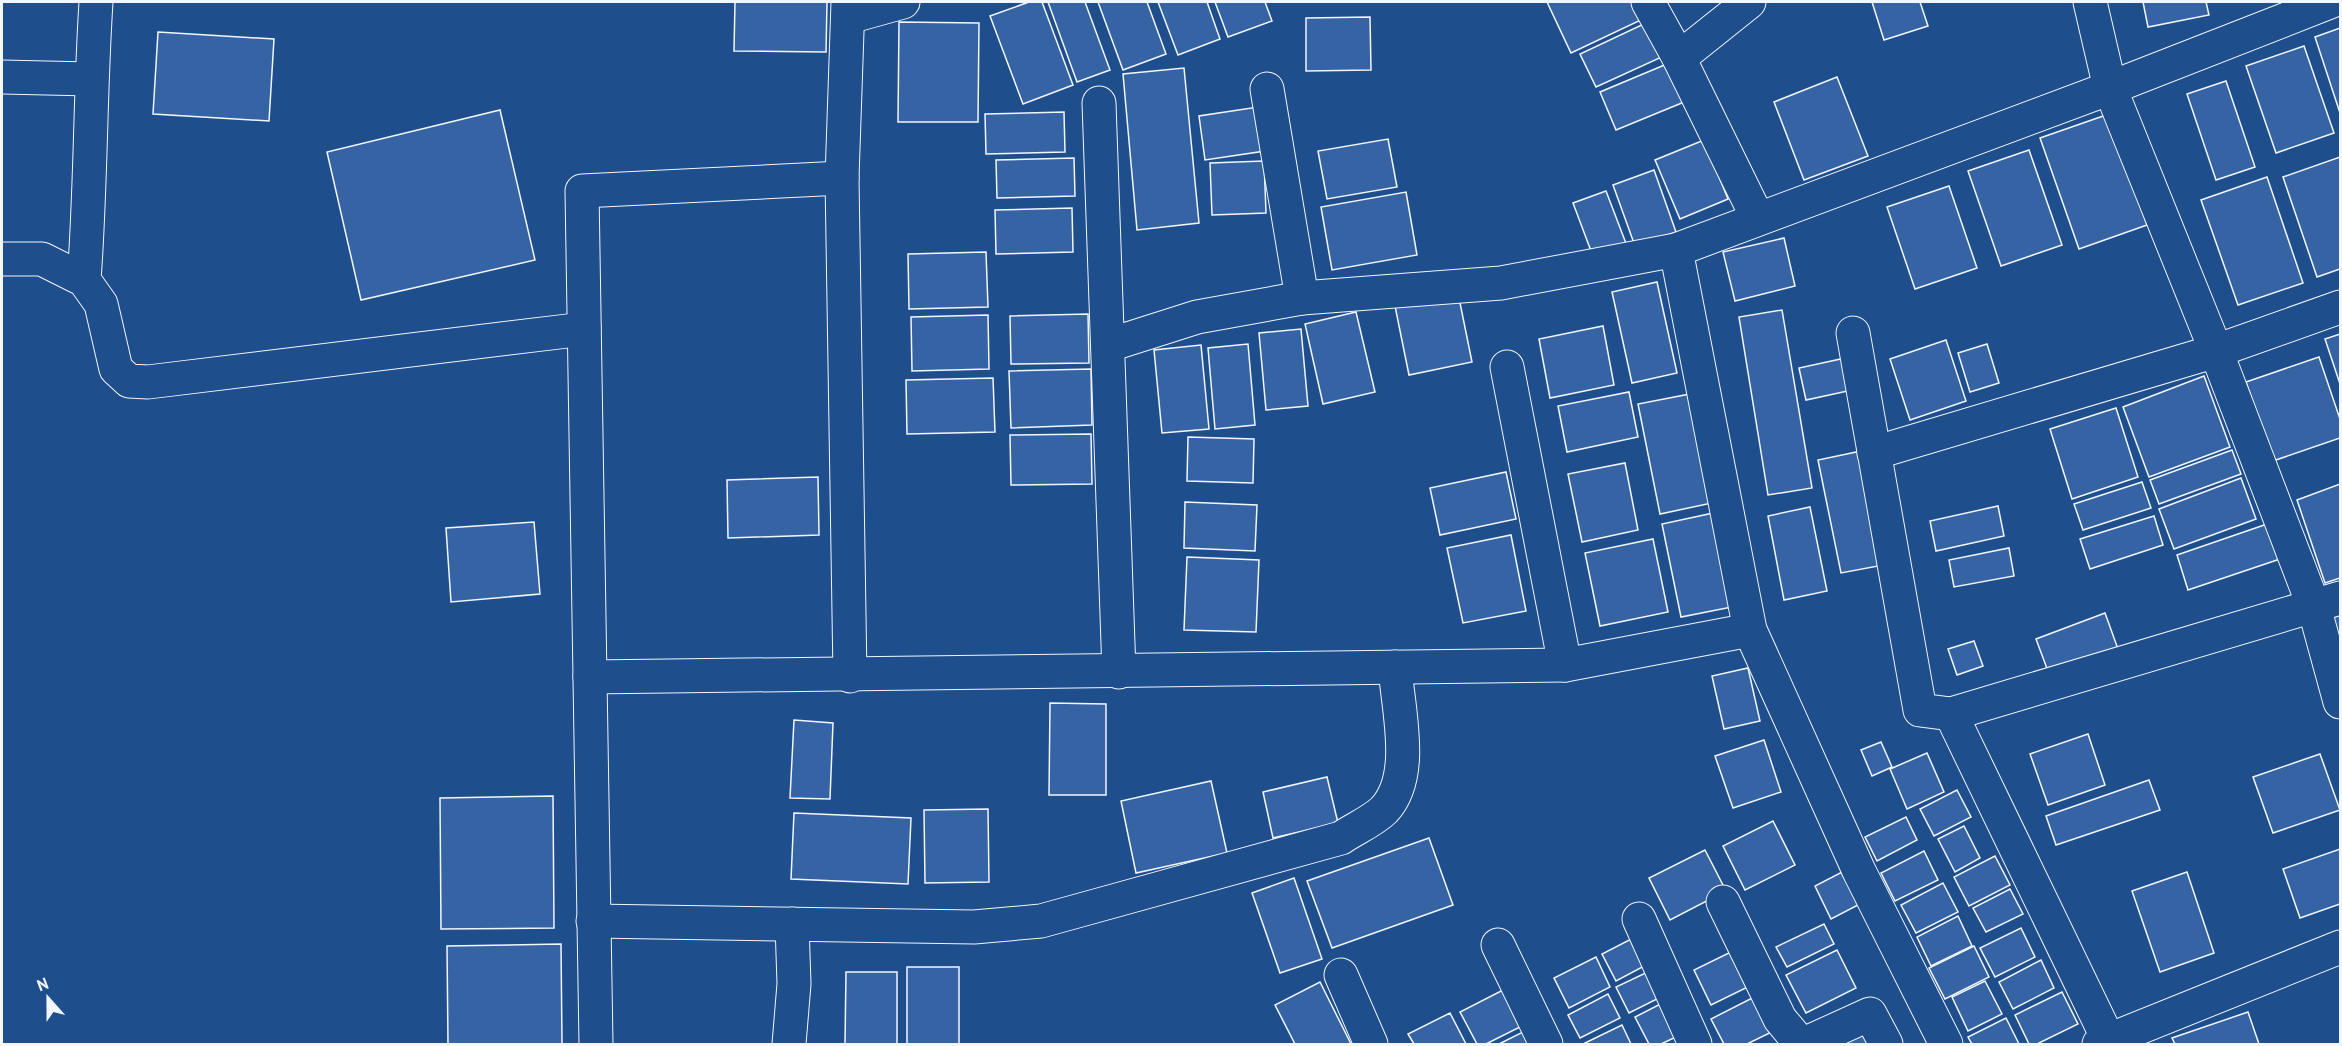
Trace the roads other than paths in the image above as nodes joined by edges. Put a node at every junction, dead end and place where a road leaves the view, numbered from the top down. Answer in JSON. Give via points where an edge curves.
{"nodes":[{"id":1,"x":96,"y":2,"type":"edge"},
{"id":2,"x":903,"y":2,"type":"edge"},
{"id":3,"x":1648,"y":2,"type":"edge"},
{"id":4,"x":1749,"y":2,"type":"edge"},
{"id":5,"x":2090,"y":2,"type":"edge"},
{"id":6,"x":2330,"y":2,"type":"edge"},
{"id":7,"x":849,"y":9,"type":"edge"},
{"id":8,"x":1679,"y":58,"type":"junction"},
{"id":9,"x":2,"y":77,"type":"edge"},
{"id":10,"x":91,"y":79,"type":"junction"},
{"id":11,"x":1267,"y":88,"type":"dead end"},
{"id":12,"x":2110,"y":88,"type":"junction"},
{"id":13,"x":1099,"y":103,"type":"dead end"},
{"id":14,"x":842,"y":178,"type":"junction"},
{"id":15,"x":1758,"y":219,"type":"junction"},
{"id":16,"x":1676,"y":250,"type":"junction"},
{"id":17,"x":2,"y":259,"type":"edge"},
{"id":18,"x":84,"y":280,"type":"junction"},
{"id":19,"x":1302,"y":297,"type":"junction"},
{"id":20,"x":2340,"y":307,"type":"edge"},
{"id":21,"x":584,"y":329,"type":"junction"},
{"id":22,"x":1853,"y":333,"type":"dead end"},
{"id":23,"x":1109,"y":345,"type":"junction"},
{"id":24,"x":2216,"y":351,"type":"junction"},
{"id":25,"x":1507,"y":367,"type":"dead end"},
{"id":26,"x":1874,"y":453,"type":"junction"},
{"id":27,"x":2327,"y":603,"type":"edge"},
{"id":28,"x":1750,"y":630,"type":"junction"},
{"id":29,"x":1565,"y":665,"type":"junction"},
{"id":30,"x":1395,"y":668,"type":"junction"},
{"id":31,"x":1119,"y":672,"type":"junction"},
{"id":32,"x":850,"y":676,"type":"junction"},
{"id":33,"x":590,"y":677,"type":"junction"},
{"id":34,"x":2340,"y":702,"type":"edge"},
{"id":35,"x":1951,"y":714,"type":"junction"},
{"id":36,"x":1723,"y":902,"type":"dead end"},
{"id":37,"x":1639,"y":919,"type":"dead end"},
{"id":38,"x":593,"y":921,"type":"junction"},
{"id":39,"x":792,"y":924,"type":"junction"},
{"id":40,"x":1498,"y":945,"type":"dead end"},
{"id":41,"x":2340,"y":947,"type":"edge"},
{"id":42,"x":1341,"y":975,"type":"dead end"},
{"id":43,"x":2104,"y":1042,"type":"edge"},
{"id":44,"x":596,"y":1044,"type":"edge"},
{"id":45,"x":789,"y":1044,"type":"edge"},
{"id":46,"x":1371,"y":1044,"type":"edge"},
{"id":47,"x":1546,"y":1044,"type":"edge"},
{"id":48,"x":1695,"y":1044,"type":"edge"},
{"id":49,"x":1802,"y":1044,"type":"edge"},
{"id":50,"x":1886,"y":1044,"type":"edge"},
{"id":51,"x":1946,"y":1044,"type":"edge"}],
"edges":[{"from":1,"to":10,"type":"street"},
{"from":2,"to":7,"type":"street"},
{"from":3,"to":8,"type":"street"},
{"from":4,"to":8,"type":"street"},
{"from":5,"to":12,"type":"street"},
{"from":6,"to":12,"type":"street"},
{"from":7,"to":14,"type":"street"},
{"from":8,"to":15,"type":"street"},
{"from":9,"to":10,"type":"street"},
{"from":10,"to":18,"type":"street","via":[[90,196]]},
{"from":11,"to":19,"type":"street"},
{"from":12,"to":15,"type":"street"},
{"from":12,"to":24,"type":"street"},
{"from":13,"to":23,"type":"street"},
{"from":14,"to":21,"type":"street","via":[[582,191]]},
{"from":14,"to":32,"type":"street"},
{"from":15,"to":16,"type":"street"},
{"from":16,"to":19,"type":"street","via":[[1501,283]]},
{"from":16,"to":28,"type":"street"},
{"from":17,"to":18,"type":"street","via":[[42,260]]},
{"from":18,"to":21,"type":"street","via":[[101,304],[116,369],[129,381],[148,382]]},
{"from":19,"to":23,"type":"street","via":[[1197,317]]},
{"from":20,"to":24,"type":"street"},
{"from":21,"to":33,"type":"street"},
{"from":22,"to":26,"type":"street"},
{"from":23,"to":31,"type":"street"},
{"from":24,"to":26,"type":"street"},
{"from":24,"to":27,"type":"street"},
{"from":25,"to":29,"type":"street"},
{"from":26,"to":35,"type":"street","via":[[1920,710]]},
{"from":27,"to":34,"type":"street"},
{"from":27,"to":35,"type":"street"},
{"from":28,"to":29,"type":"street"},
{"from":28,"to":51,"type":"street","via":[[1859,871]]},
{"from":29,"to":30,"type":"street"},
{"from":30,"to":31,"type":"street"},
{"from":30,"to":39,"type":"street","via":[[1403,770],[1398,790],[1383,812],[1341,838],[1041,921],[975,927]]},
{"from":31,"to":32,"type":"street"},
{"from":32,"to":33,"type":"street"},
{"from":33,"to":38,"type":"street"},
{"from":35,"to":43,"type":"street"},
{"from":36,"to":49,"type":"street","via":[[1780,1019]]},
{"from":37,"to":48,"type":"street"},
{"from":38,"to":39,"type":"street"},
{"from":38,"to":44,"type":"street"},
{"from":39,"to":45,"type":"street","via":[[794,984]]},
{"from":40,"to":47,"type":"street"},
{"from":41,"to":43,"type":"street"},
{"from":42,"to":46,"type":"street"},
{"from":49,"to":50,"type":"street","via":[[1870,1014]]}]}
